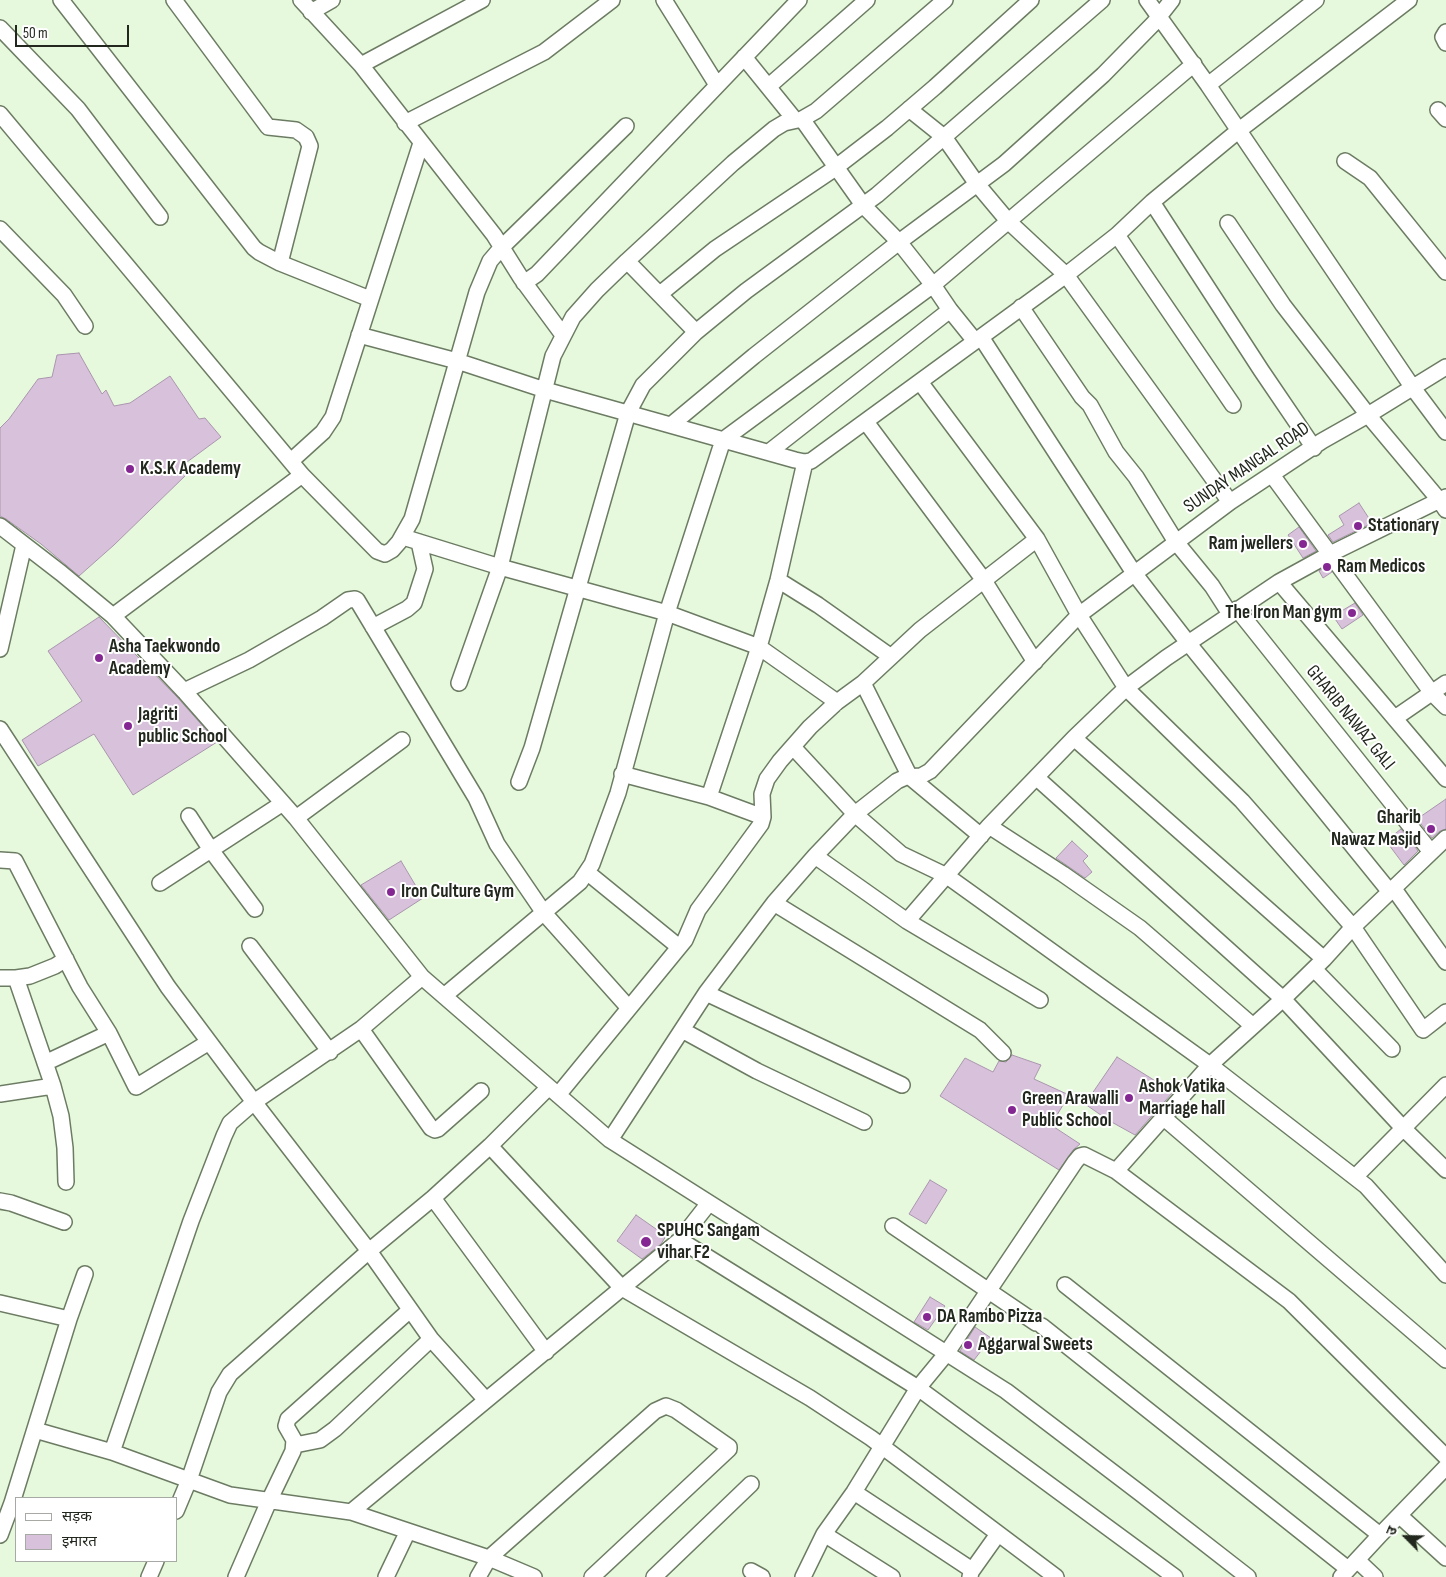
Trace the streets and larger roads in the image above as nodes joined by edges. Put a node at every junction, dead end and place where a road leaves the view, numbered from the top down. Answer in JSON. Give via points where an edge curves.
{"nodes":[{"id":1,"x":60,"y":0,"type":"edge"},
{"id":2,"x":174,"y":0,"type":"edge"},
{"id":3,"x":301,"y":0,"type":"edge"},
{"id":4,"x":332,"y":0,"type":"edge"},
{"id":5,"x":482,"y":0,"type":"edge"},
{"id":6,"x":612,"y":0,"type":"edge"},
{"id":7,"x":664,"y":0,"type":"edge"},
{"id":8,"x":799,"y":0,"type":"edge"},
{"id":9,"x":867,"y":0,"type":"edge"},
{"id":10,"x":946,"y":0,"type":"edge"},
{"id":11,"x":1030,"y":0,"type":"edge"},
{"id":12,"x":1102,"y":0,"type":"edge"},
{"id":13,"x":1147,"y":0,"type":"edge"},
{"id":14,"x":1172,"y":0,"type":"edge"},
{"id":15,"x":1316,"y":0,"type":"edge"},
{"id":16,"x":1409,"y":0,"type":"edge"},
{"id":17,"x":311,"y":12,"type":"junction"},
{"id":18,"x":1160,"y":16,"type":"junction"},
{"id":19,"x":0,"y":28,"type":"edge"},
{"id":20,"x":1446,"y":32,"type":"edge"},
{"id":21,"x":1446,"y":43,"type":"edge"},
{"id":22,"x":744,"y":57,"type":"junction"},
{"id":23,"x":1194,"y":64,"type":"junction"},
{"id":24,"x":361,"y":65,"type":"junction"},
{"id":25,"x":717,"y":85,"type":"junction"},
{"id":26,"x":1208,"y":85,"type":"junction"},
{"id":27,"x":769,"y":86,"type":"junction"},
{"id":28,"x":909,"y":109,"type":"junction"},
{"id":29,"x":0,"y":114,"type":"edge"},
{"id":30,"x":799,"y":119,"type":"junction"},
{"id":31,"x":405,"y":122,"type":"junction"},
{"id":32,"x":626,"y":126,"type":"dead end"},
{"id":33,"x":1238,"y":132,"type":"junction"},
{"id":34,"x":944,"y":137,"type":"junction"},
{"id":35,"x":421,"y":143,"type":"junction"},
{"id":36,"x":1345,"y":161,"type":"dead end"},
{"id":37,"x":836,"y":167,"type":"junction"},
{"id":38,"x":977,"y":184,"type":"junction"},
{"id":39,"x":1152,"y":202,"type":"junction"},
{"id":40,"x":863,"y":206,"type":"junction"},
{"id":41,"x":160,"y":217,"type":"dead end"},
{"id":42,"x":1008,"y":221,"type":"junction"},
{"id":43,"x":1228,"y":223,"type":"dead end"},
{"id":44,"x":0,"y":229,"type":"edge"},
{"id":45,"x":1117,"y":235,"type":"junction"},
{"id":46,"x":899,"y":242,"type":"junction"},
{"id":47,"x":502,"y":247,"type":"junction"},
{"id":48,"x":627,"y":261,"type":"junction"},
{"id":49,"x":280,"y":263,"type":"junction"},
{"id":50,"x":1446,"y":272,"type":"edge"},
{"id":51,"x":1066,"y":275,"type":"junction"},
{"id":52,"x":524,"y":283,"type":"junction"},
{"id":53,"x":933,"y":285,"type":"junction"},
{"id":54,"x":660,"y":294,"type":"junction"},
{"id":55,"x":370,"y":299,"type":"junction"},
{"id":56,"x":1021,"y":307,"type":"junction"},
{"id":57,"x":950,"y":310,"type":"junction"},
{"id":58,"x":85,"y":326,"type":"dead end"},
{"id":59,"x":696,"y":332,"type":"junction"},
{"id":60,"x":359,"y":335,"type":"junction"},
{"id":61,"x":563,"y":335,"type":"junction"},
{"id":62,"x":978,"y":339,"type":"junction"},
{"id":63,"x":457,"y":362,"type":"junction"},
{"id":64,"x":1446,"y":367,"type":"edge"},
{"id":65,"x":920,"y":382,"type":"junction"},
{"id":66,"x":1413,"y":388,"type":"junction"},
{"id":67,"x":545,"y":390,"type":"junction"},
{"id":68,"x":1233,"y":405,"type":"dead end"},
{"id":69,"x":628,"y":412,"type":"junction"},
{"id":70,"x":1368,"y":416,"type":"junction"},
{"id":71,"x":866,"y":422,"type":"junction"},
{"id":72,"x":671,"y":425,"type":"junction"},
{"id":73,"x":1446,"y":432,"type":"edge"},
{"id":74,"x":723,"y":440,"type":"junction"},
{"id":75,"x":1314,"y":448,"type":"junction"},
{"id":76,"x":769,"y":452,"type":"junction"},
{"id":77,"x":291,"y":462,"type":"junction"},
{"id":78,"x":805,"y":462,"type":"junction"},
{"id":79,"x":302,"y":475,"type":"junction"},
{"id":80,"x":1272,"y":475,"type":"junction"},
{"id":81,"x":1230,"y":502,"type":"junction"},
{"id":82,"x":1444,"y":503,"type":"edge"},
{"id":83,"x":0,"y":526,"type":"edge"},
{"id":84,"x":403,"y":537,"type":"junction"},
{"id":85,"x":1036,"y":539,"type":"junction"},
{"id":86,"x":419,"y":542,"type":"junction"},
{"id":87,"x":1176,"y":542,"type":"junction"},
{"id":88,"x":24,"y":545,"type":"junction"},
{"id":89,"x":1330,"y":554,"type":"junction"},
{"id":90,"x":500,"y":567,"type":"junction"},
{"id":91,"x":1134,"y":573,"type":"junction"},
{"id":92,"x":983,"y":579,"type":"junction"},
{"id":93,"x":778,"y":580,"type":"junction"},
{"id":94,"x":1279,"y":582,"type":"junction"},
{"id":95,"x":579,"y":588,"type":"junction"},
{"id":96,"x":1234,"y":612,"type":"junction"},
{"id":97,"x":667,"y":613,"type":"junction"},
{"id":98,"x":1079,"y":615,"type":"junction"},
{"id":99,"x":113,"y":616,"type":"junction"},
{"id":100,"x":373,"y":627,"type":"junction"},
{"id":101,"x":1189,"y":644,"type":"junction"},
{"id":102,"x":759,"y":647,"type":"junction"},
{"id":103,"x":0,"y":649,"type":"edge"},
{"id":104,"x":890,"y":656,"type":"junction"},
{"id":105,"x":1034,"y":662,"type":"junction"},
{"id":106,"x":459,"y":683,"type":"dead end"},
{"id":107,"x":863,"y":683,"type":"junction"},
{"id":108,"x":1446,"y":683,"type":"edge"},
{"id":109,"x":1126,"y":688,"type":"junction"},
{"id":110,"x":184,"y":691,"type":"junction"},
{"id":111,"x":1432,"y":693,"type":"junction"},
{"id":112,"x":837,"y":702,"type":"junction"},
{"id":113,"x":1446,"y":707,"type":"edge"},
{"id":114,"x":1395,"y":718,"type":"junction"},
{"id":115,"x":0,"y":729,"type":"edge"},
{"id":116,"x":1074,"y":738,"type":"junction"},
{"id":117,"x":402,"y":740,"type":"dead end"},
{"id":118,"x":793,"y":747,"type":"junction"},
{"id":119,"x":622,"y":774,"type":"junction"},
{"id":120,"x":910,"y":777,"type":"junction"},
{"id":121,"x":1037,"y":778,"type":"junction"},
{"id":122,"x":1446,"y":779,"type":"edge"},
{"id":123,"x":519,"y":782,"type":"dead end"},
{"id":124,"x":709,"y":797,"type":"junction"},
{"id":125,"x":283,"y":802,"type":"junction"},
{"id":126,"x":855,"y":814,"type":"junction"},
{"id":127,"x":189,"y":816,"type":"dead end"},
{"id":128,"x":764,"y":817,"type":"junction"},
{"id":129,"x":296,"y":818,"type":"junction"},
{"id":130,"x":985,"y":831,"type":"junction"},
{"id":131,"x":1446,"y":838,"type":"edge"},
{"id":132,"x":211,"y":850,"type":"junction"},
{"id":133,"x":1431,"y":852,"type":"junction"},
{"id":134,"x":815,"y":856,"type":"junction"},
{"id":135,"x":0,"y":860,"type":"edge"},
{"id":136,"x":588,"y":873,"type":"junction"},
{"id":137,"x":948,"y":876,"type":"junction"},
{"id":138,"x":160,"y":883,"type":"dead end"},
{"id":139,"x":1392,"y":890,"type":"junction"},
{"id":140,"x":774,"y":903,"type":"junction"},
{"id":141,"x":255,"y":909,"type":"dead end"},
{"id":142,"x":544,"y":913,"type":"junction"},
{"id":143,"x":907,"y":921,"type":"junction"},
{"id":144,"x":1353,"y":927,"type":"junction"},
{"id":145,"x":250,"y":946,"type":"dead end"},
{"id":146,"x":678,"y":947,"type":"junction"},
{"id":147,"x":66,"y":959,"type":"junction"},
{"id":148,"x":1446,"y":962,"type":"edge"},
{"id":149,"x":1319,"y":964,"type":"junction"},
{"id":150,"x":422,"y":977,"type":"junction"},
{"id":151,"x":0,"y":978,"type":"edge"},
{"id":152,"x":16,"y":978,"type":"junction"},
{"id":153,"x":706,"y":993,"type":"junction"},
{"id":154,"x":444,"y":996,"type":"junction"},
{"id":155,"x":1284,"y":999,"type":"junction"},
{"id":156,"x":1040,"y":1000,"type":"dead end"},
{"id":157,"x":628,"y":1007,"type":"junction"},
{"id":158,"x":1446,"y":1012,"type":"edge"},
{"id":159,"x":1253,"y":1026,"type":"junction"},
{"id":160,"x":361,"y":1029,"type":"junction"},
{"id":161,"x":682,"y":1030,"type":"junction"},
{"id":162,"x":109,"y":1033,"type":"junction"},
{"id":163,"x":209,"y":1042,"type":"junction"},
{"id":164,"x":1392,"y":1049,"type":"dead end"},
{"id":165,"x":330,"y":1052,"type":"junction"},
{"id":166,"x":1003,"y":1054,"type":"dead end"},
{"id":167,"x":45,"y":1063,"type":"junction"},
{"id":168,"x":1210,"y":1065,"type":"junction"},
{"id":169,"x":1446,"y":1085,"type":"edge"},
{"id":170,"x":53,"y":1086,"type":"junction"},
{"id":171,"x":902,"y":1086,"type":"dead end"},
{"id":172,"x":481,"y":1091,"type":"dead end"},
{"id":173,"x":553,"y":1091,"type":"junction"},
{"id":174,"x":0,"y":1094,"type":"edge"},
{"id":175,"x":254,"y":1102,"type":"junction"},
{"id":176,"x":1164,"y":1118,"type":"junction"},
{"id":177,"x":864,"y":1122,"type":"dead end"},
{"id":178,"x":1403,"y":1128,"type":"junction"},
{"id":179,"x":610,"y":1140,"type":"junction"},
{"id":180,"x":490,"y":1146,"type":"junction"},
{"id":181,"x":1446,"y":1170,"type":"edge"},
{"id":182,"x":1116,"y":1171,"type":"junction"},
{"id":183,"x":1355,"y":1177,"type":"junction"},
{"id":184,"x":66,"y":1182,"type":"dead end"},
{"id":185,"x":433,"y":1198,"type":"junction"},
{"id":186,"x":0,"y":1201,"type":"edge"},
{"id":187,"x":709,"y":1203,"type":"junction"},
{"id":188,"x":64,"y":1222,"type":"dead end"},
{"id":189,"x":893,"y":1226,"type":"dead end"},
{"id":190,"x":680,"y":1240,"type":"junction"},
{"id":191,"x":369,"y":1251,"type":"junction"},
{"id":192,"x":84,"y":1274,"type":"dead end"},
{"id":193,"x":1446,"y":1275,"type":"edge"},
{"id":194,"x":1065,"y":1285,"type":"dead end"},
{"id":195,"x":622,"y":1288,"type":"junction"},
{"id":196,"x":988,"y":1291,"type":"junction"},
{"id":197,"x":0,"y":1303,"type":"edge"},
{"id":198,"x":410,"y":1310,"type":"junction"},
{"id":199,"x":69,"y":1319,"type":"junction"},
{"id":200,"x":431,"y":1339,"type":"junction"},
{"id":201,"x":546,"y":1352,"type":"junction"},
{"id":202,"x":946,"y":1354,"type":"junction"},
{"id":203,"x":1446,"y":1360,"type":"edge"},
{"id":204,"x":918,"y":1388,"type":"junction"},
{"id":205,"x":486,"y":1400,"type":"junction"},
{"id":206,"x":35,"y":1430,"type":"junction"},
{"id":207,"x":295,"y":1445,"type":"junction"},
{"id":208,"x":882,"y":1446,"type":"junction"},
{"id":209,"x":112,"y":1452,"type":"junction"},
{"id":210,"x":1446,"y":1457,"type":"edge"},
{"id":211,"x":1446,"y":1467,"type":"edge"},
{"id":212,"x":189,"y":1480,"type":"junction"},
{"id":213,"x":751,"y":1484,"type":"dead end"},
{"id":214,"x":854,"y":1492,"type":"junction"},
{"id":215,"x":269,"y":1501,"type":"junction"},
{"id":216,"x":6,"y":1502,"type":"edge"},
{"id":217,"x":178,"y":1507,"type":"edge"},
{"id":218,"x":351,"y":1512,"type":"junction"},
{"id":219,"x":1400,"y":1516,"type":"junction"},
{"id":220,"x":408,"y":1531,"type":"junction"},
{"id":221,"x":824,"y":1534,"type":"junction"},
{"id":222,"x":998,"y":1534,"type":"junction"},
{"id":223,"x":0,"y":1535,"type":"edge"},
{"id":224,"x":1380,"y":1535,"type":"junction"},
{"id":225,"x":489,"y":1558,"type":"junction"},
{"id":226,"x":1446,"y":1558,"type":"edge"},
{"id":227,"x":156,"y":1562,"type":"edge"},
{"id":228,"x":1349,"y":1569,"type":"edge"},
{"id":229,"x":970,"y":1575,"type":"edge"},
{"id":230,"x":149,"y":1577,"type":"edge"},
{"id":231,"x":236,"y":1577,"type":"edge"},
{"id":232,"x":386,"y":1577,"type":"edge"},
{"id":233,"x":478,"y":1577,"type":"edge"},
{"id":234,"x":534,"y":1577,"type":"edge"},
{"id":235,"x":592,"y":1577,"type":"edge"},
{"id":236,"x":654,"y":1577,"type":"edge"},
{"id":237,"x":803,"y":1577,"type":"edge"},
{"id":238,"x":892,"y":1577,"type":"edge"},
{"id":239,"x":1056,"y":1577,"type":"edge"},
{"id":240,"x":1175,"y":1577,"type":"edge"},
{"id":241,"x":1248,"y":1577,"type":"edge"},
{"id":242,"x":1375,"y":1577,"type":"edge"}],
"edges":[{"from":1,"to":49,"type":"street","via":[[254,248]]},
{"from":2,"to":49,"type":"street","via":[[268,127],[296,130],[306,137],[310,146]]},
{"from":3,"to":17,"type":"street"},
{"from":4,"to":17,"type":"street"},
{"from":5,"to":24,"type":"street"},
{"from":6,"to":31,"type":"street","via":[[544,52]]},
{"from":7,"to":25,"type":"street"},
{"from":8,"to":22,"type":"street"},
{"from":9,"to":27,"type":"street"},
{"from":10,"to":30,"type":"street","via":[[823,106]]},
{"from":11,"to":28,"type":"street"},
{"from":12,"to":34,"type":"street"},
{"from":13,"to":18,"type":"street"},
{"from":14,"to":18,"type":"street"},
{"from":15,"to":26,"type":"street"},
{"from":16,"to":33,"type":"street"},
{"from":17,"to":24,"type":"street"},
{"from":18,"to":23,"type":"street"},
{"from":18,"to":38,"type":"street","via":[[1103,75],[1004,164]]},
{"from":19,"to":41,"type":"street","via":[[78,109]]},
{"from":20,"to":21,"type":"street","via":[[1443,37]]},
{"from":22,"to":25,"type":"street"},
{"from":22,"to":27,"type":"street"},
{"from":23,"to":26,"type":"street"},
{"from":23,"to":42,"type":"street"},
{"from":24,"to":31,"type":"street"},
{"from":25,"to":52,"type":"street","via":[[537,274]]},
{"from":26,"to":33,"type":"street"},
{"from":27,"to":30,"type":"street"},
{"from":28,"to":34,"type":"street"},
{"from":28,"to":37,"type":"street"},
{"from":29,"to":77,"type":"street"},
{"from":30,"to":37,"type":"street"},
{"from":30,"to":48,"type":"street","via":[[774,129]]},
{"from":31,"to":35,"type":"street"},
{"from":32,"to":47,"type":"street"},
{"from":33,"to":39,"type":"street"},
{"from":33,"to":66,"type":"street"},
{"from":34,"to":38,"type":"street"},
{"from":34,"to":40,"type":"street"},
{"from":35,"to":47,"type":"street"},
{"from":35,"to":55,"type":"street"},
{"from":36,"to":50,"type":"street","via":[[1370,178]]},
{"from":37,"to":40,"type":"street"},
{"from":37,"to":54,"type":"street","via":[[715,249]]},
{"from":38,"to":42,"type":"street"},
{"from":38,"to":46,"type":"street"},
{"from":39,"to":45,"type":"street"},
{"from":39,"to":75,"type":"street"},
{"from":40,"to":46,"type":"street"},
{"from":40,"to":59,"type":"street","via":[[746,291]]},
{"from":42,"to":51,"type":"street"},
{"from":42,"to":53,"type":"street"},
{"from":43,"to":70,"type":"street","via":[[1283,305]]},
{"from":44,"to":58,"type":"street","via":[[64,296]]},
{"from":45,"to":51,"type":"street"},
{"from":45,"to":68,"type":"street"},
{"from":46,"to":53,"type":"street"},
{"from":46,"to":72,"type":"street"},
{"from":47,"to":52,"type":"street"},
{"from":47,"to":63,"type":"street","via":[[487,267],[477,292]]},
{"from":48,"to":54,"type":"street"},
{"from":48,"to":61,"type":"street","via":[[579,310]]},
{"from":49,"to":55,"type":"street"},
{"from":51,"to":56,"type":"street"},
{"from":51,"to":81,"type":"street"},
{"from":52,"to":61,"type":"street"},
{"from":53,"to":57,"type":"street"},
{"from":53,"to":74,"type":"street"},
{"from":54,"to":59,"type":"street"},
{"from":55,"to":60,"type":"street"},
{"from":56,"to":62,"type":"street"},
{"from":56,"to":87,"type":"street","name":"GHARIB NAWAZ GALI","via":[[1090,405],[1116,452]]},
{"from":57,"to":62,"type":"street"},
{"from":57,"to":76,"type":"street"},
{"from":59,"to":69,"type":"street","via":[[644,385]]},
{"from":60,"to":63,"type":"street"},
{"from":60,"to":77,"type":"street","via":[[328,425]]},
{"from":61,"to":67,"type":"street","via":[[553,356]]},
{"from":62,"to":65,"type":"street"},
{"from":62,"to":91,"type":"street"},
{"from":63,"to":67,"type":"street"},
{"from":63,"to":84,"type":"street","via":[[412,519]]},
{"from":64,"to":66,"type":"street","name":"SUNDAY MANGAL ROAD"},
{"from":65,"to":71,"type":"street"},
{"from":65,"to":85,"type":"street"},
{"from":66,"to":70,"type":"street","name":"SUNDAY MANGAL ROAD"},
{"from":66,"to":73,"type":"street"},
{"from":67,"to":69,"type":"street"},
{"from":67,"to":90,"type":"street"},
{"from":69,"to":72,"type":"street"},
{"from":69,"to":95,"type":"street"},
{"from":70,"to":75,"type":"street","name":"SUNDAY MANGAL ROAD"},
{"from":70,"to":82,"type":"street"},
{"from":71,"to":78,"type":"street"},
{"from":71,"to":92,"type":"street"},
{"from":72,"to":74,"type":"street"},
{"from":74,"to":76,"type":"street"},
{"from":74,"to":97,"type":"street"},
{"from":75,"to":80,"type":"street","name":"SUNDAY MANGAL ROAD"},
{"from":76,"to":78,"type":"street"},
{"from":77,"to":79,"type":"street"},
{"from":78,"to":93,"type":"street"},
{"from":79,"to":84,"type":"street","via":[[379,553],[392,550]]},
{"from":79,"to":99,"type":"street"},
{"from":80,"to":81,"type":"street","name":"SUNDAY MANGAL ROAD"},
{"from":80,"to":89,"type":"street"},
{"from":81,"to":87,"type":"street","name":"SUNDAY MANGAL ROAD"},
{"from":82,"to":89,"type":"street"},
{"from":83,"to":88,"type":"street"},
{"from":84,"to":86,"type":"street"},
{"from":85,"to":92,"type":"street"},
{"from":85,"to":98,"type":"street"},
{"from":86,"to":90,"type":"street"},
{"from":86,"to":100,"type":"street","via":[[425,569],[414,603]]},
{"from":87,"to":91,"type":"street","name":"SUNDAY MANGAL ROAD"},
{"from":87,"to":96,"type":"street","name":"GHARIB NAWAZ GALI"},
{"from":88,"to":99,"type":"street"},
{"from":88,"to":103,"type":"street"},
{"from":89,"to":94,"type":"street"},
{"from":89,"to":111,"type":"street"},
{"from":90,"to":95,"type":"street"},
{"from":90,"to":106,"type":"street"},
{"from":91,"to":98,"type":"street","name":"SUNDAY MANGAL ROAD"},
{"from":91,"to":101,"type":"street"},
{"from":92,"to":104,"type":"street"},
{"from":92,"to":105,"type":"street"},
{"from":93,"to":102,"type":"street"},
{"from":93,"to":104,"type":"street","via":[[818,604]]},
{"from":94,"to":96,"type":"street"},
{"from":94,"to":114,"type":"street"},
{"from":95,"to":97,"type":"street"},
{"from":95,"to":123,"type":"street"},
{"from":96,"to":101,"type":"street"},
{"from":96,"to":133,"type":"street","name":"GHARIB NAWAZ GALI"},
{"from":97,"to":102,"type":"street"},
{"from":97,"to":119,"type":"street"},
{"from":98,"to":105,"type":"street","name":"SUNDAY MANGAL ROAD"},
{"from":98,"to":109,"type":"street"},
{"from":99,"to":110,"type":"street"},
{"from":100,"to":110,"type":"street","via":[[358,600],[348,600],[249,660]]},
{"from":100,"to":142,"type":"street","via":[[476,798],[497,844]]},
{"from":101,"to":109,"type":"street"},
{"from":101,"to":139,"type":"street"},
{"from":102,"to":112,"type":"street"},
{"from":102,"to":124,"type":"street"},
{"from":104,"to":107,"type":"street"},
{"from":105,"to":120,"type":"street","name":"SUNDAY MANGAL ROAD","via":[[930,770],[921,776]]},
{"from":107,"to":112,"type":"street"},
{"from":107,"to":120,"type":"street"},
{"from":108,"to":111,"type":"street"},
{"from":109,"to":116,"type":"street"},
{"from":109,"to":144,"type":"street","via":[[1242,801]]},
{"from":110,"to":125,"type":"street"},
{"from":111,"to":113,"type":"street"},
{"from":111,"to":114,"type":"street"},
{"from":112,"to":118,"type":"street"},
{"from":114,"to":122,"type":"street"},
{"from":115,"to":163,"type":"street","via":[[152,963]]},
{"from":116,"to":121,"type":"street"},
{"from":116,"to":149,"type":"street"},
{"from":117,"to":129,"type":"street"},
{"from":118,"to":126,"type":"street"},
{"from":118,"to":128,"type":"street","via":[[771,772],[763,789]]},
{"from":119,"to":124,"type":"street"},
{"from":119,"to":136,"type":"street"},
{"from":120,"to":126,"type":"street","name":"SUNDAY MANGAL ROAD","via":[[897,781]]},
{"from":120,"to":130,"type":"street"},
{"from":121,"to":130,"type":"street"},
{"from":121,"to":155,"type":"street"},
{"from":124,"to":128,"type":"street"},
{"from":125,"to":129,"type":"street"},
{"from":125,"to":132,"type":"street"},
{"from":126,"to":134,"type":"street","name":"SUNDAY MANGAL ROAD"},
{"from":126,"to":137,"type":"street","via":[[901,854]]},
{"from":127,"to":132,"type":"street"},
{"from":128,"to":146,"type":"street","via":[[698,910],[685,940]]},
{"from":129,"to":150,"type":"street"},
{"from":130,"to":137,"type":"street"},
{"from":130,"to":159,"type":"street","via":[[1063,874],[1140,928]]},
{"from":131,"to":133,"type":"street"},
{"from":132,"to":138,"type":"street"},
{"from":132,"to":141,"type":"street"},
{"from":133,"to":139,"type":"street"},
{"from":134,"to":140,"type":"street","name":"SUNDAY MANGAL ROAD"},
{"from":134,"to":143,"type":"street"},
{"from":135,"to":147,"type":"street","via":[[15,861]]},
{"from":136,"to":142,"type":"street"},
{"from":136,"to":146,"type":"street"},
{"from":137,"to":143,"type":"street"},
{"from":137,"to":168,"type":"street"},
{"from":139,"to":144,"type":"street"},
{"from":139,"to":148,"type":"street"},
{"from":140,"to":153,"type":"street","name":"SUNDAY MANGAL ROAD"},
{"from":140,"to":166,"type":"street","via":[[980,1030]]},
{"from":142,"to":154,"type":"street"},
{"from":142,"to":157,"type":"street"},
{"from":143,"to":156,"type":"street"},
{"from":144,"to":149,"type":"street"},
{"from":144,"to":158,"type":"street","via":[[1423,1030]]},
{"from":145,"to":165,"type":"street"},
{"from":146,"to":157,"type":"street"},
{"from":147,"to":152,"type":"street","via":[[35,974]]},
{"from":147,"to":162,"type":"street"},
{"from":149,"to":155,"type":"street"},
{"from":149,"to":164,"type":"street"},
{"from":150,"to":154,"type":"street"},
{"from":150,"to":160,"type":"street"},
{"from":151,"to":152,"type":"street"},
{"from":152,"to":167,"type":"street"},
{"from":153,"to":161,"type":"street","name":"SUNDAY MANGAL ROAD"},
{"from":153,"to":171,"type":"street"},
{"from":154,"to":173,"type":"street"},
{"from":155,"to":159,"type":"street"},
{"from":155,"to":178,"type":"street"},
{"from":157,"to":173,"type":"street"},
{"from":159,"to":168,"type":"street"},
{"from":160,"to":165,"type":"street"},
{"from":160,"to":172,"type":"street","via":[[431,1128],[438,1129]]},
{"from":161,"to":177,"type":"street","via":[[757,1071]]},
{"from":161,"to":179,"type":"street","name":"SUNDAY MANGAL ROAD"},
{"from":162,"to":163,"type":"street","via":[[136,1087]]},
{"from":162,"to":167,"type":"street"},
{"from":163,"to":175,"type":"street"},
{"from":165,"to":175,"type":"street"},
{"from":167,"to":170,"type":"street"},
{"from":168,"to":176,"type":"street"},
{"from":168,"to":183,"type":"street"},
{"from":169,"to":178,"type":"street"},
{"from":170,"to":174,"type":"street"},
{"from":170,"to":184,"type":"street","via":[[64,1134]]},
{"from":173,"to":179,"type":"street"},
{"from":173,"to":180,"type":"street"},
{"from":175,"to":191,"type":"street"},
{"from":175,"to":209,"type":"street","via":[[230,1124],[224,1136],[191,1221]]},
{"from":176,"to":182,"type":"street"},
{"from":176,"to":203,"type":"street"},
{"from":178,"to":181,"type":"street"},
{"from":178,"to":183,"type":"street"},
{"from":179,"to":187,"type":"street"},
{"from":180,"to":185,"type":"street"},
{"from":180,"to":195,"type":"street"},
{"from":182,"to":196,"type":"street","via":[[1086,1155],[1080,1156]]},
{"from":182,"to":210,"type":"street","via":[[1289,1301]]},
{"from":183,"to":193,"type":"street"},
{"from":185,"to":191,"type":"street"},
{"from":185,"to":201,"type":"street"},
{"from":186,"to":188,"type":"street"},
{"from":187,"to":190,"type":"street"},
{"from":187,"to":202,"type":"street"},
{"from":189,"to":196,"type":"street"},
{"from":190,"to":195,"type":"street"},
{"from":190,"to":204,"type":"street"},
{"from":191,"to":198,"type":"street"},
{"from":191,"to":212,"type":"street","via":[[226,1379]]},
{"from":192,"to":199,"type":"street"},
{"from":194,"to":224,"type":"street"},
{"from":195,"to":201,"type":"street"},
{"from":195,"to":208,"type":"street","via":[[810,1398]]},
{"from":196,"to":202,"type":"street"},
{"from":196,"to":228,"type":"street","via":[[1039,1324]]},
{"from":197,"to":199,"type":"street"},
{"from":198,"to":200,"type":"street"},
{"from":198,"to":207,"type":"street","via":[[288,1419],[286,1426]]},
{"from":199,"to":206,"type":"street"},
{"from":200,"to":205,"type":"street"},
{"from":200,"to":207,"type":"street","via":[[335,1429],[320,1440]]},
{"from":201,"to":205,"type":"street"},
{"from":202,"to":204,"type":"street"},
{"from":202,"to":241,"type":"street","via":[[1006,1391]]},
{"from":204,"to":208,"type":"street"},
{"from":204,"to":240,"type":"street"},
{"from":205,"to":218,"type":"street"},
{"from":206,"to":209,"type":"street"},
{"from":206,"to":216,"type":"street"},
{"from":207,"to":215,"type":"street"},
{"from":208,"to":214,"type":"street"},
{"from":208,"to":222,"type":"street"},
{"from":209,"to":212,"type":"street"},
{"from":211,"to":219,"type":"street"},
{"from":212,"to":215,"type":"street","via":[[230,1495]]},
{"from":212,"to":217,"type":"street"},
{"from":213,"to":236,"type":"street"},
{"from":214,"to":221,"type":"street"},
{"from":214,"to":229,"type":"street","via":[[970,1568]]},
{"from":215,"to":218,"type":"street"},
{"from":215,"to":231,"type":"street"},
{"from":216,"to":223,"type":"street"},
{"from":218,"to":220,"type":"street"},
{"from":219,"to":224,"type":"street"},
{"from":219,"to":226,"type":"street"},
{"from":220,"to":225,"type":"street"},
{"from":220,"to":232,"type":"street"},
{"from":221,"to":237,"type":"street"},
{"from":221,"to":238,"type":"street"},
{"from":222,"to":229,"type":"street"},
{"from":222,"to":239,"type":"street"},
{"from":224,"to":228,"type":"street"},
{"from":225,"to":233,"type":"street"},
{"from":225,"to":234,"type":"street"},
{"from":225,"to":235,"type":"street","via":[[655,1411],[666,1406],[676,1410],[729,1447]]},
{"from":227,"to":230,"type":"street"},
{"from":228,"to":242,"type":"street"}]}
